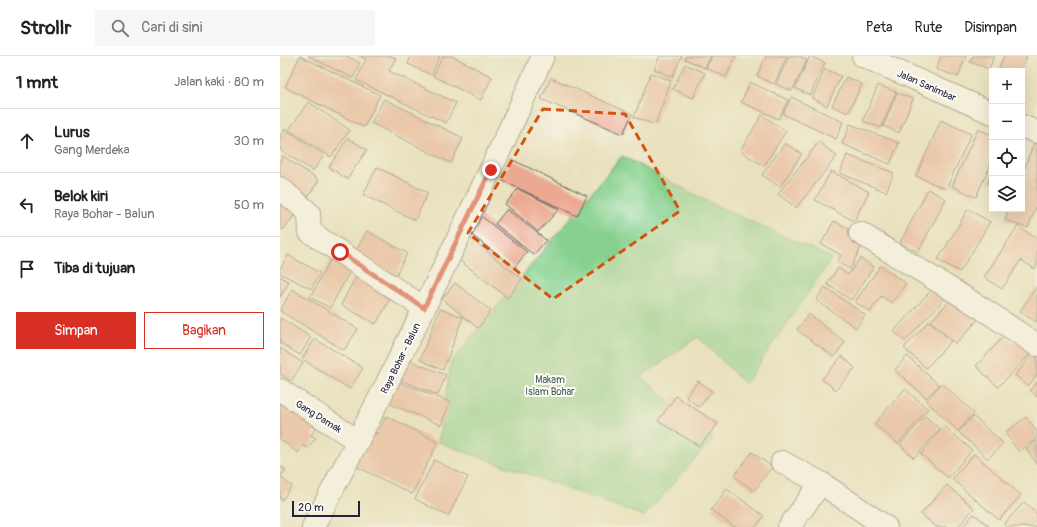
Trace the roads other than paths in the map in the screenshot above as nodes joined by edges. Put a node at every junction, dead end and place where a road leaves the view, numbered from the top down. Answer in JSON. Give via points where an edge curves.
{"nodes":[{"id":1,"x":543,"y":56,"type":"edge"},
{"id":2,"x":862,"y":56,"type":"edge"},
{"id":3,"x":989,"y":112,"type":"edge"},
{"id":4,"x":1025,"y":127,"type":"edge"},
{"id":5,"x":1037,"y":132,"type":"edge"},
{"id":6,"x":280,"y":188,"type":"edge"},
{"id":7,"x":860,"y":233,"type":"dead end"},
{"id":8,"x":424,"y":308,"type":"junction"},
{"id":9,"x":1037,"y":345,"type":"edge"},
{"id":10,"x":280,"y":390,"type":"edge"},
{"id":11,"x":358,"y":441,"type":"junction"},
{"id":12,"x":782,"y":462,"type":"dead end"},
{"id":13,"x":821,"y":482,"type":"junction"},
{"id":14,"x":313,"y":527,"type":"edge"},
{"id":15,"x":789,"y":527,"type":"edge"},
{"id":16,"x":886,"y":527,"type":"edge"}],
"edges":[{"from":1,"to":8,"type":"street","name":"Raya Bohar - Balun"},
{"from":2,"to":3,"type":"street","name":"Jalan Sanimbar"},
{"from":4,"to":5,"type":"street"},
{"from":6,"to":8,"type":"street","via":[[310,213],[310,232]]},
{"from":7,"to":9,"type":"street"},
{"from":8,"to":11,"type":"street","name":"Raya Bohar - Balun"},
{"from":10,"to":11,"type":"street","name":"Gang Damak"},
{"from":11,"to":14,"type":"street","name":"Raya Bohar - Balun"},
{"from":12,"to":13,"type":"street"},
{"from":13,"to":15,"type":"street"},
{"from":13,"to":16,"type":"street"}]}
